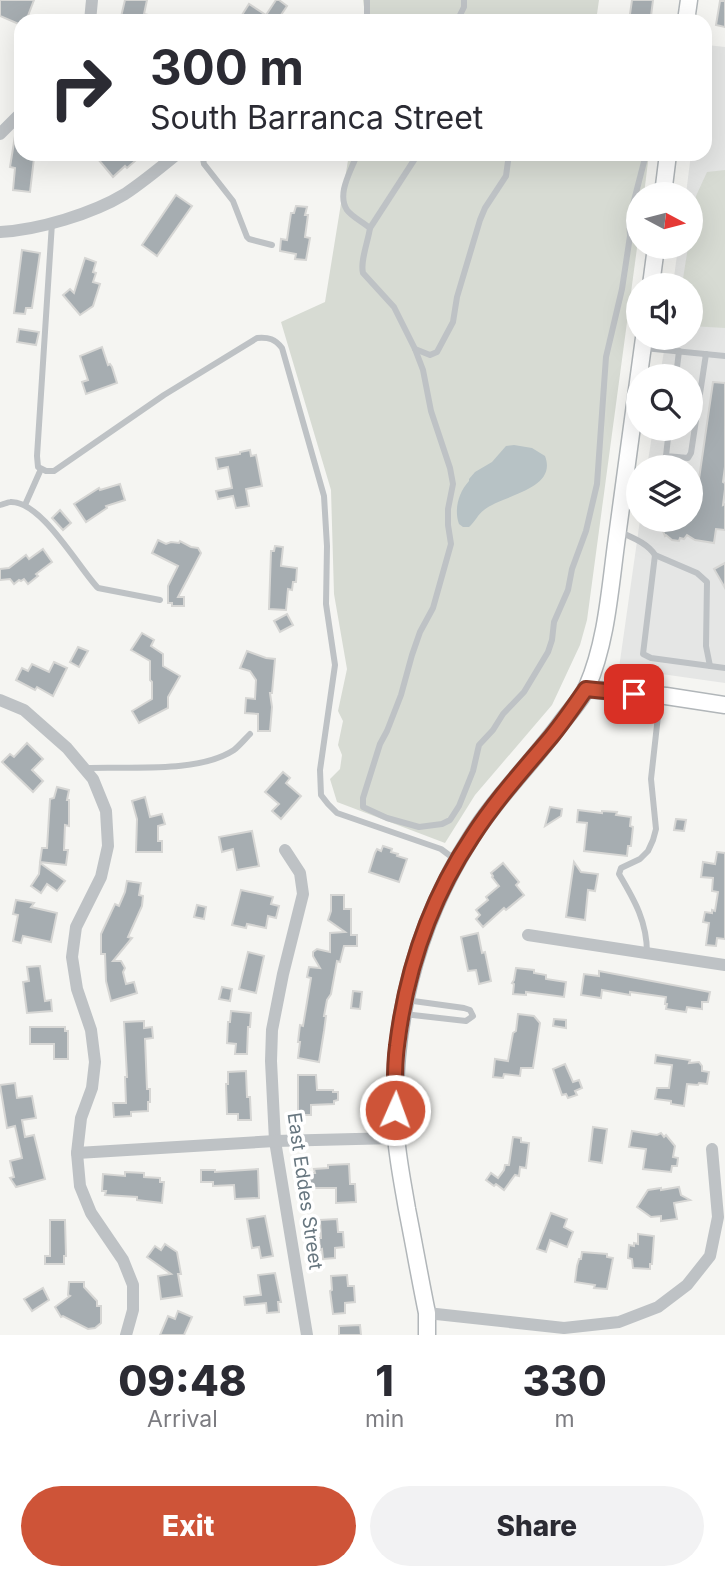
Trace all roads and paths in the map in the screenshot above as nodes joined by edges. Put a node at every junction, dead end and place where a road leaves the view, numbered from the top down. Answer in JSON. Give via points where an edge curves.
{"nodes":[{"id":1,"x":14,"y":120,"type":"edge"},
{"id":2,"x":0,"y":134,"type":"edge"},
{"id":3,"x":168,"y":161,"type":"edge"},
{"id":4,"x":203,"y":161,"type":"edge"},
{"id":5,"x":354,"y":161,"type":"edge"},
{"id":6,"x":413,"y":161,"type":"edge"},
{"id":7,"x":508,"y":161,"type":"edge"},
{"id":8,"x":644,"y":161,"type":"edge"},
{"id":9,"x":667,"y":161,"type":"edge"},
{"id":10,"x":664,"y":182,"type":"edge"},
{"id":11,"x":52,"y":223,"type":"junction"},
{"id":12,"x":370,"y":228,"type":"junction"},
{"id":13,"x":0,"y":232,"type":"edge"},
{"id":14,"x":272,"y":245,"type":"dead end"},
{"id":15,"x":415,"y":349,"type":"junction"},
{"id":16,"x":642,"y":350,"type":"edge"},
{"id":17,"x":674,"y":350,"type":"edge"},
{"id":18,"x":679,"y":351,"type":"junction"},
{"id":19,"x":706,"y":354,"type":"junction"},
{"id":20,"x":725,"y":356,"type":"edge"},
{"id":21,"x":677,"y":364,"type":"edge"},
{"id":22,"x":634,"y":455,"type":"edge"},
{"id":23,"x":690,"y":455,"type":"edge"},
{"id":24,"x":41,"y":469,"type":"junction"},
{"id":25,"x":626,"y":502,"type":"edge"},
{"id":26,"x":0,"y":505,"type":"edge"},
{"id":27,"x":24,"y":505,"type":"junction"},
{"id":28,"x":618,"y":531,"type":"junction"},
{"id":29,"x":655,"y":555,"type":"junction"},
{"id":30,"x":160,"y":600,"type":"dead end"},
{"id":31,"x":710,"y":666,"type":"junction"},
{"id":32,"x":725,"y":668,"type":"edge"},
{"id":33,"x":586,"y":689,"type":"junction"},
{"id":34,"x":660,"y":696,"type":"junction"},
{"id":35,"x":0,"y":700,"type":"edge"},
{"id":36,"x":725,"y":705,"type":"edge"},
{"id":37,"x":250,"y":734,"type":"dead end"},
{"id":38,"x":84,"y":768,"type":"junction"},
{"id":39,"x":285,"y":850,"type":"dead end"},
{"id":40,"x":457,"y":861,"type":"junction"},
{"id":41,"x":528,"y":935,"type":"dead end"},
{"id":42,"x":647,"y":953,"type":"junction"},
{"id":43,"x":725,"y":965,"type":"edge"},
{"id":44,"x":403,"y":1007,"type":"junction"},
{"id":45,"x":396,"y":1139,"type":"junction"},
{"id":46,"x":275,"y":1141,"type":"junction"},
{"id":47,"x":712,"y":1149,"type":"dead end"},
{"id":48,"x":77,"y":1153,"type":"junction"},
{"id":49,"x":427,"y":1313,"type":"junction"},
{"id":50,"x":126,"y":1335,"type":"edge"},
{"id":51,"x":307,"y":1335,"type":"edge"},
{"id":52,"x":427,"y":1335,"type":"edge"}],
"edges":[{"from":1,"to":2,"type":"street"},
{"from":3,"to":11,"type":"street","via":[[123,195]]},
{"from":4,"to":14,"type":"lane","via":[[233,201],[247,237]]},
{"from":5,"to":12,"type":"lane","via":[[344,202],[348,212]]},
{"from":6,"to":12,"type":"lane"},
{"from":7,"to":15,"type":"lane","via":[[506,176],[480,220],[453,322],[437,352],[430,355]]},
{"from":8,"to":15,"type":"lane","via":[[629,220],[622,289],[606,356],[597,484],[548,652],[524,692],[479,745],[473,771],[450,820],[419,827],[363,807],[380,744],[433,608],[451,544],[448,509],[453,484]]},
{"from":9,"to":10,"type":"main road"},
{"from":11,"to":13,"type":"street"},
{"from":11,"to":24,"type":"lane","via":[[37,456]]},
{"from":12,"to":15,"type":"lane","via":[[363,273],[394,307]]},
{"from":16,"to":22,"type":"main road"},
{"from":17,"to":18,"type":"lane"},
{"from":18,"to":19,"type":"lane"},
{"from":18,"to":21,"type":"lane"},
{"from":19,"to":20,"type":"lane"},
{"from":19,"to":23,"type":"lane"},
{"from":24,"to":27,"type":"lane"},
{"from":24,"to":40,"type":"lane","via":[[54,471],[257,338],[277,341],[324,496],[326,604],[335,665],[320,770],[321,795],[337,813],[441,849]]},
{"from":25,"to":28,"type":"main road"},
{"from":26,"to":27,"type":"lane"},
{"from":27,"to":30,"type":"lane","via":[[58,535],[98,588]]},
{"from":28,"to":29,"type":"lane","via":[[643,543]]},
{"from":28,"to":33,"type":"main road","via":[[605,623]]},
{"from":29,"to":31,"type":"lane","via":[[707,582]]},
{"from":29,"to":31,"type":"lane","via":[[643,654]]},
{"from":31,"to":32,"type":"lane"},
{"from":33,"to":34,"type":"main road"},
{"from":33,"to":40,"type":"main road","via":[[497,801]]},
{"from":34,"to":36,"type":"main road"},
{"from":34,"to":42,"type":"lane","via":[[651,779],[656,829],[648,852],[621,868],[619,874],[641,914]]},
{"from":35,"to":38,"type":"street","via":[[24,710]]},
{"from":37,"to":38,"type":"lane","via":[[234,749],[186,765]]},
{"from":38,"to":48,"type":"street","via":[[106,811],[108,846],[100,877],[76,927],[72,957],[95,1062]]},
{"from":39,"to":46,"type":"street","name":"East Eddes Street","via":[[300,873],[303,894],[272,1030]]},
{"from":40,"to":44,"type":"main road","via":[[429,917]]},
{"from":41,"to":42,"type":"street"},
{"from":42,"to":43,"type":"street"},
{"from":44,"to":44,"type":"lane","via":[[466,1021],[473,1016],[464,1008]]},
{"from":44,"to":45,"type":"main road","via":[[397,1048]]},
{"from":45,"to":46,"type":"street"},
{"from":45,"to":49,"type":"main road"},
{"from":46,"to":48,"type":"street"},
{"from":46,"to":51,"type":"street","name":"East Eddes Street"},
{"from":47,"to":49,"type":"street","via":[[718,1217],[710,1256],[687,1285],[658,1307],[619,1322],[564,1328]]},
{"from":48,"to":50,"type":"street","via":[[80,1186],[133,1285]]},
{"from":49,"to":52,"type":"main road"}]}
